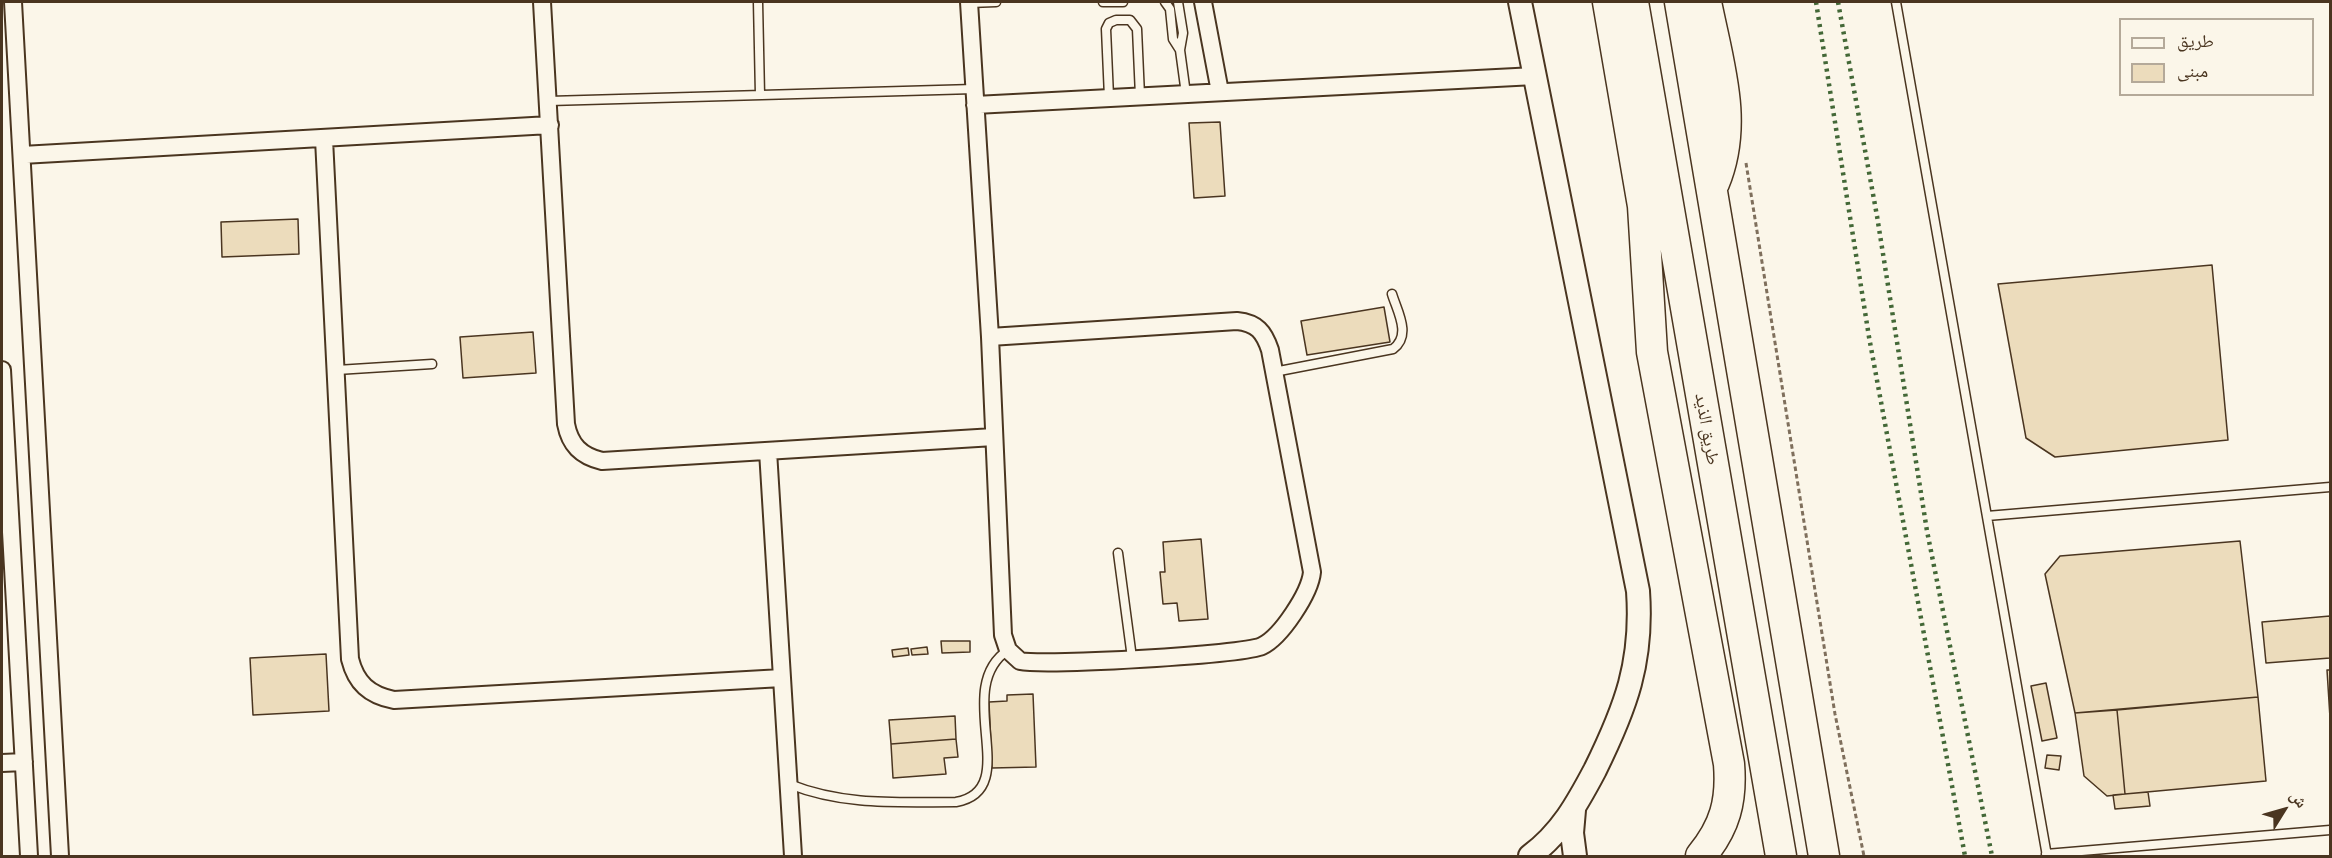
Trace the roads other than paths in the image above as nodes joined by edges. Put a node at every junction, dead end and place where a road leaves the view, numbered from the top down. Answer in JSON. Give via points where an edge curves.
{"nodes":[{"id":1,"x":14,"y":2,"type":"edge"},
{"id":2,"x":542,"y":2,"type":"edge"},
{"id":3,"x":758,"y":2,"type":"edge"},
{"id":4,"x":969,"y":2,"type":"edge"},
{"id":5,"x":996,"y":2,"type":"edge"},
{"id":6,"x":1103,"y":2,"type":"edge"},
{"id":7,"x":1123,"y":2,"type":"edge"},
{"id":8,"x":1165,"y":2,"type":"edge"},
{"id":9,"x":1178,"y":2,"type":"edge"},
{"id":10,"x":1203,"y":2,"type":"edge"},
{"id":11,"x":1520,"y":2,"type":"edge"},
{"id":12,"x":1608,"y":2,"type":"edge"},
{"id":13,"x":1633,"y":2,"type":"edge"},
{"id":14,"x":1680,"y":2,"type":"edge"},
{"id":15,"x":1706,"y":2,"type":"edge"},
{"id":16,"x":1896,"y":2,"type":"edge"},
{"id":17,"x":1180,"y":50,"type":"junction"},
{"id":18,"x":1535,"y":76,"type":"junction"},
{"id":19,"x":1220,"y":92,"type":"junction"},
{"id":20,"x":1186,"y":93,"type":"junction"},
{"id":21,"x":759,"y":95,"type":"junction"},
{"id":22,"x":1140,"y":96,"type":"junction"},
{"id":23,"x":975,"y":97,"type":"junction"},
{"id":24,"x":1109,"y":97,"type":"junction"},
{"id":25,"x":549,"y":101,"type":"junction"},
{"id":26,"x":550,"y":125,"type":"junction"},
{"id":27,"x":324,"y":139,"type":"junction"},
{"id":28,"x":22,"y":154,"type":"junction"},
{"id":29,"x":1713,"y":186,"type":"junction"},
{"id":30,"x":1392,"y":294,"type":"dead end"},
{"id":31,"x":990,"y":337,"type":"junction"},
{"id":32,"x":432,"y":364,"type":"dead end"},
{"id":33,"x":2,"y":370,"type":"edge"},
{"id":34,"x":337,"y":370,"type":"junction"},
{"id":35,"x":1274,"y":372,"type":"junction"},
{"id":36,"x":994,"y":437,"type":"junction"},
{"id":37,"x":768,"y":451,"type":"junction"},
{"id":38,"x":2331,"y":487,"type":"edge"},
{"id":39,"x":1987,"y":516,"type":"junction"},
{"id":40,"x":1118,"y":553,"type":"dead end"},
{"id":41,"x":1008,"y":650,"type":"junction"},
{"id":42,"x":1132,"y":658,"type":"junction"},
{"id":43,"x":782,"y":678,"type":"junction"},
{"id":44,"x":24,"y":762,"type":"junction"},
{"id":45,"x":2,"y":763,"type":"edge"},
{"id":46,"x":789,"y":784,"type":"junction"},
{"id":47,"x":1574,"y":810,"type":"junction"},
{"id":48,"x":2331,"y":830,"type":"edge"},
{"id":49,"x":2046,"y":855,"type":"edge"},
{"id":50,"x":29,"y":856,"type":"edge"},
{"id":51,"x":60,"y":856,"type":"edge"},
{"id":52,"x":793,"y":856,"type":"edge"},
{"id":53,"x":1530,"y":856,"type":"edge"},
{"id":54,"x":1575,"y":856,"type":"edge"},
{"id":55,"x":1701,"y":856,"type":"edge"},
{"id":56,"x":1782,"y":856,"type":"edge"},
{"id":57,"x":1824,"y":856,"type":"edge"}],
"edges":[{"from":1,"to":28,"type":"street"},
{"from":2,"to":25,"type":"street"},
{"from":3,"to":21,"type":"lane"},
{"from":4,"to":5,"type":"lane"},
{"from":4,"to":23,"type":"street"},
{"from":6,"to":7,"type":"lane"},
{"from":8,"to":17,"type":"lane","via":[[1170,9],[1173,39]]},
{"from":9,"to":17,"type":"lane","via":[[1184,33]]},
{"from":10,"to":19,"type":"street"},
{"from":11,"to":18,"type":"street"},
{"from":12,"to":55,"type":"highway","via":[[1643,206],[1652,352],[1729,764],[1727,815],[1716,838]]},
{"from":13,"to":56,"type":"highway","name":"طريق الذيد"},
{"from":14,"to":29,"type":"highway"},
{"from":15,"to":29,"type":"highway","via":[[1727,120],[1727,143]]},
{"from":16,"to":39,"type":"lane"},
{"from":17,"to":20,"type":"lane"},
{"from":18,"to":19,"type":"street"},
{"from":18,"to":47,"type":"street","via":[[1638,591],[1640,621],[1636,662],[1623,712]]},
{"from":19,"to":20,"type":"street"},
{"from":20,"to":22,"type":"street"},
{"from":21,"to":23,"type":"lane"},
{"from":21,"to":25,"type":"lane"},
{"from":22,"to":24,"type":"street"},
{"from":22,"to":24,"type":"lane","via":[[1137,29],[1130,20],[1116,20],[1106,29]]},
{"from":23,"to":24,"type":"street"},
{"from":23,"to":31,"type":"street"},
{"from":25,"to":26,"type":"street"},
{"from":26,"to":27,"type":"street"},
{"from":26,"to":37,"type":"street","via":[[566,424],[574,445],[591,459],[602,461]]},
{"from":27,"to":28,"type":"street"},
{"from":27,"to":34,"type":"street"},
{"from":28,"to":51,"type":"street"},
{"from":29,"to":57,"type":"highway"},
{"from":30,"to":35,"type":"lane","via":[[1404,332],[1393,349]]},
{"from":31,"to":35,"type":"street","via":[[1246,322],[1261,330],[1267,340]]},
{"from":31,"to":36,"type":"street"},
{"from":32,"to":34,"type":"lane"},
{"from":33,"to":44,"type":"street"},
{"from":34,"to":43,"type":"street","via":[[350,659],[353,671],[369,692],[394,700]]},
{"from":35,"to":42,"type":"street","via":[[1311,564],[1309,588],[1272,639],[1260,647]]},
{"from":36,"to":37,"type":"street"},
{"from":36,"to":41,"type":"street","via":[[1003,635]]},
{"from":37,"to":43,"type":"street"},
{"from":38,"to":39,"type":"lane"},
{"from":39,"to":49,"type":"lane"},
{"from":40,"to":42,"type":"lane"},
{"from":41,"to":42,"type":"street","via":[[1020,661],[1029,663]]},
{"from":41,"to":46,"type":"lane","via":[[993,663],[985,680],[987,771],[982,786],[971,797],[956,802],[860,802],[823,796]]},
{"from":43,"to":46,"type":"street"},
{"from":44,"to":45,"type":"street"},
{"from":44,"to":50,"type":"street"},
{"from":46,"to":52,"type":"street"},
{"from":47,"to":53,"type":"street"},
{"from":47,"to":54,"type":"street"},
{"from":48,"to":49,"type":"lane"}]}
